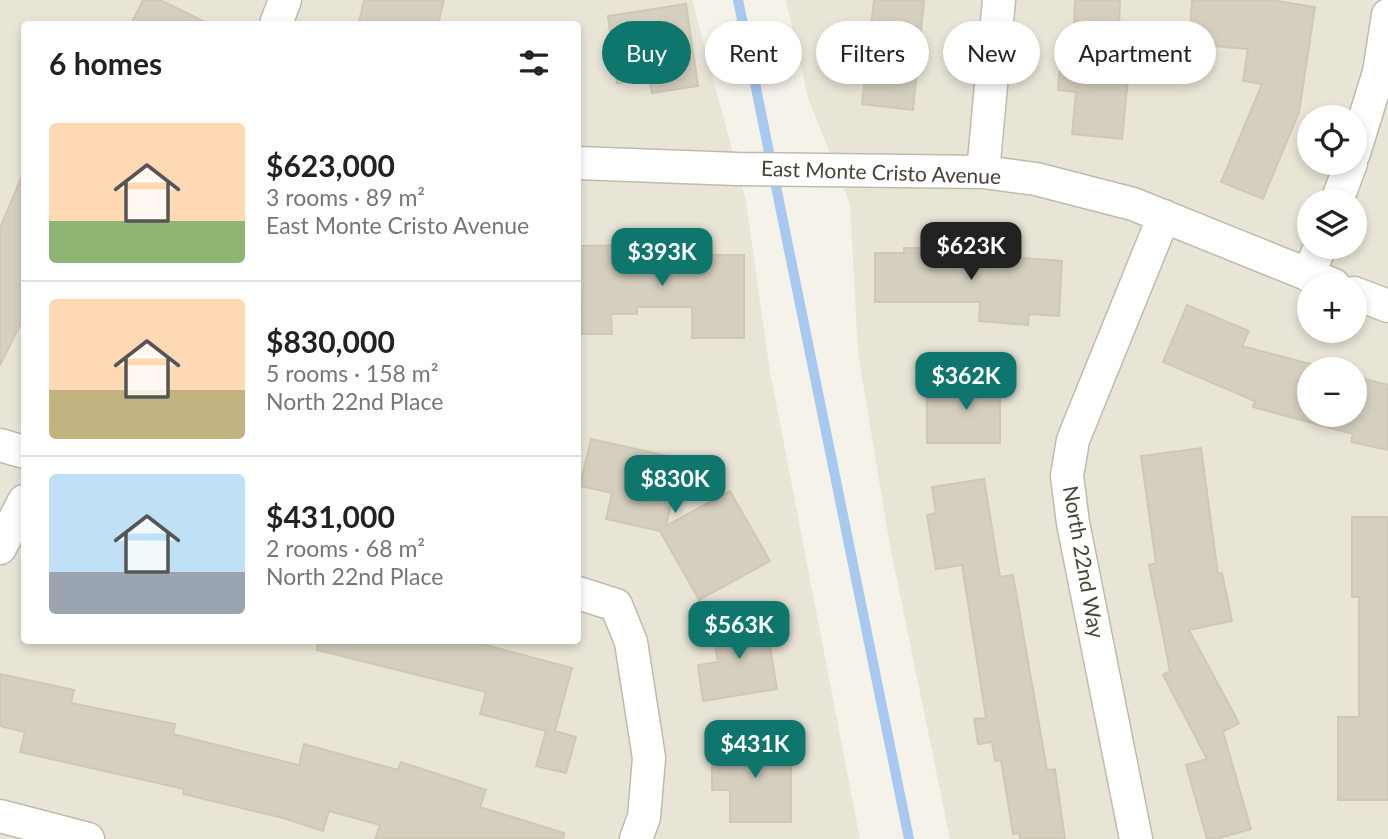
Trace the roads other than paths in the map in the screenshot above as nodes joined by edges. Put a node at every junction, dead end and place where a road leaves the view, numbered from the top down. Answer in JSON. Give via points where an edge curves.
{"nodes":[{"id":1,"x":285,"y":0,"type":"edge"},
{"id":2,"x":999,"y":0,"type":"edge"},
{"id":3,"x":1388,"y":15,"type":"edge"},
{"id":4,"x":277,"y":21,"type":"edge"},
{"id":5,"x":1367,"y":111,"type":"edge"},
{"id":6,"x":581,"y":163,"type":"edge"},
{"id":7,"x":983,"y":172,"type":"junction"},
{"id":8,"x":1164,"y":216,"type":"junction"},
{"id":9,"x":1321,"y":269,"type":"edge"},
{"id":10,"x":1367,"y":298,"type":"edge"},
{"id":11,"x":1388,"y":306,"type":"edge"},
{"id":12,"x":0,"y":445,"type":"edge"},
{"id":13,"x":21,"y":451,"type":"edge"},
{"id":14,"x":21,"y":507,"type":"edge"},
{"id":15,"x":0,"y":548,"type":"edge"},
{"id":16,"x":581,"y":594,"type":"edge"},
{"id":17,"x":0,"y":816,"type":"edge"},
{"id":18,"x":88,"y":839,"type":"edge"},
{"id":19,"x":636,"y":839,"type":"edge"},
{"id":20,"x":1136,"y":839,"type":"edge"}],
"edges":[{"from":1,"to":4,"type":"street"},
{"from":2,"to":7,"type":"street"},
{"from":3,"to":5,"type":"street"},
{"from":6,"to":7,"type":"street","name":"East Monte Cristo Avenue"},
{"from":7,"to":8,"type":"street","name":"East Monte Cristo Avenue","via":[[1036,179]]},
{"from":8,"to":9,"type":"street","name":"East Monte Cristo Avenue"},
{"from":8,"to":20,"type":"street","name":"North 22nd Way","via":[[1073,440],[1067,476]]},
{"from":10,"to":11,"type":"street"},
{"from":12,"to":13,"type":"street"},
{"from":14,"to":15,"type":"street"},
{"from":16,"to":19,"type":"street","via":[[616,605],[631,642],[649,758],[644,817]]},
{"from":17,"to":18,"type":"street"}]}
